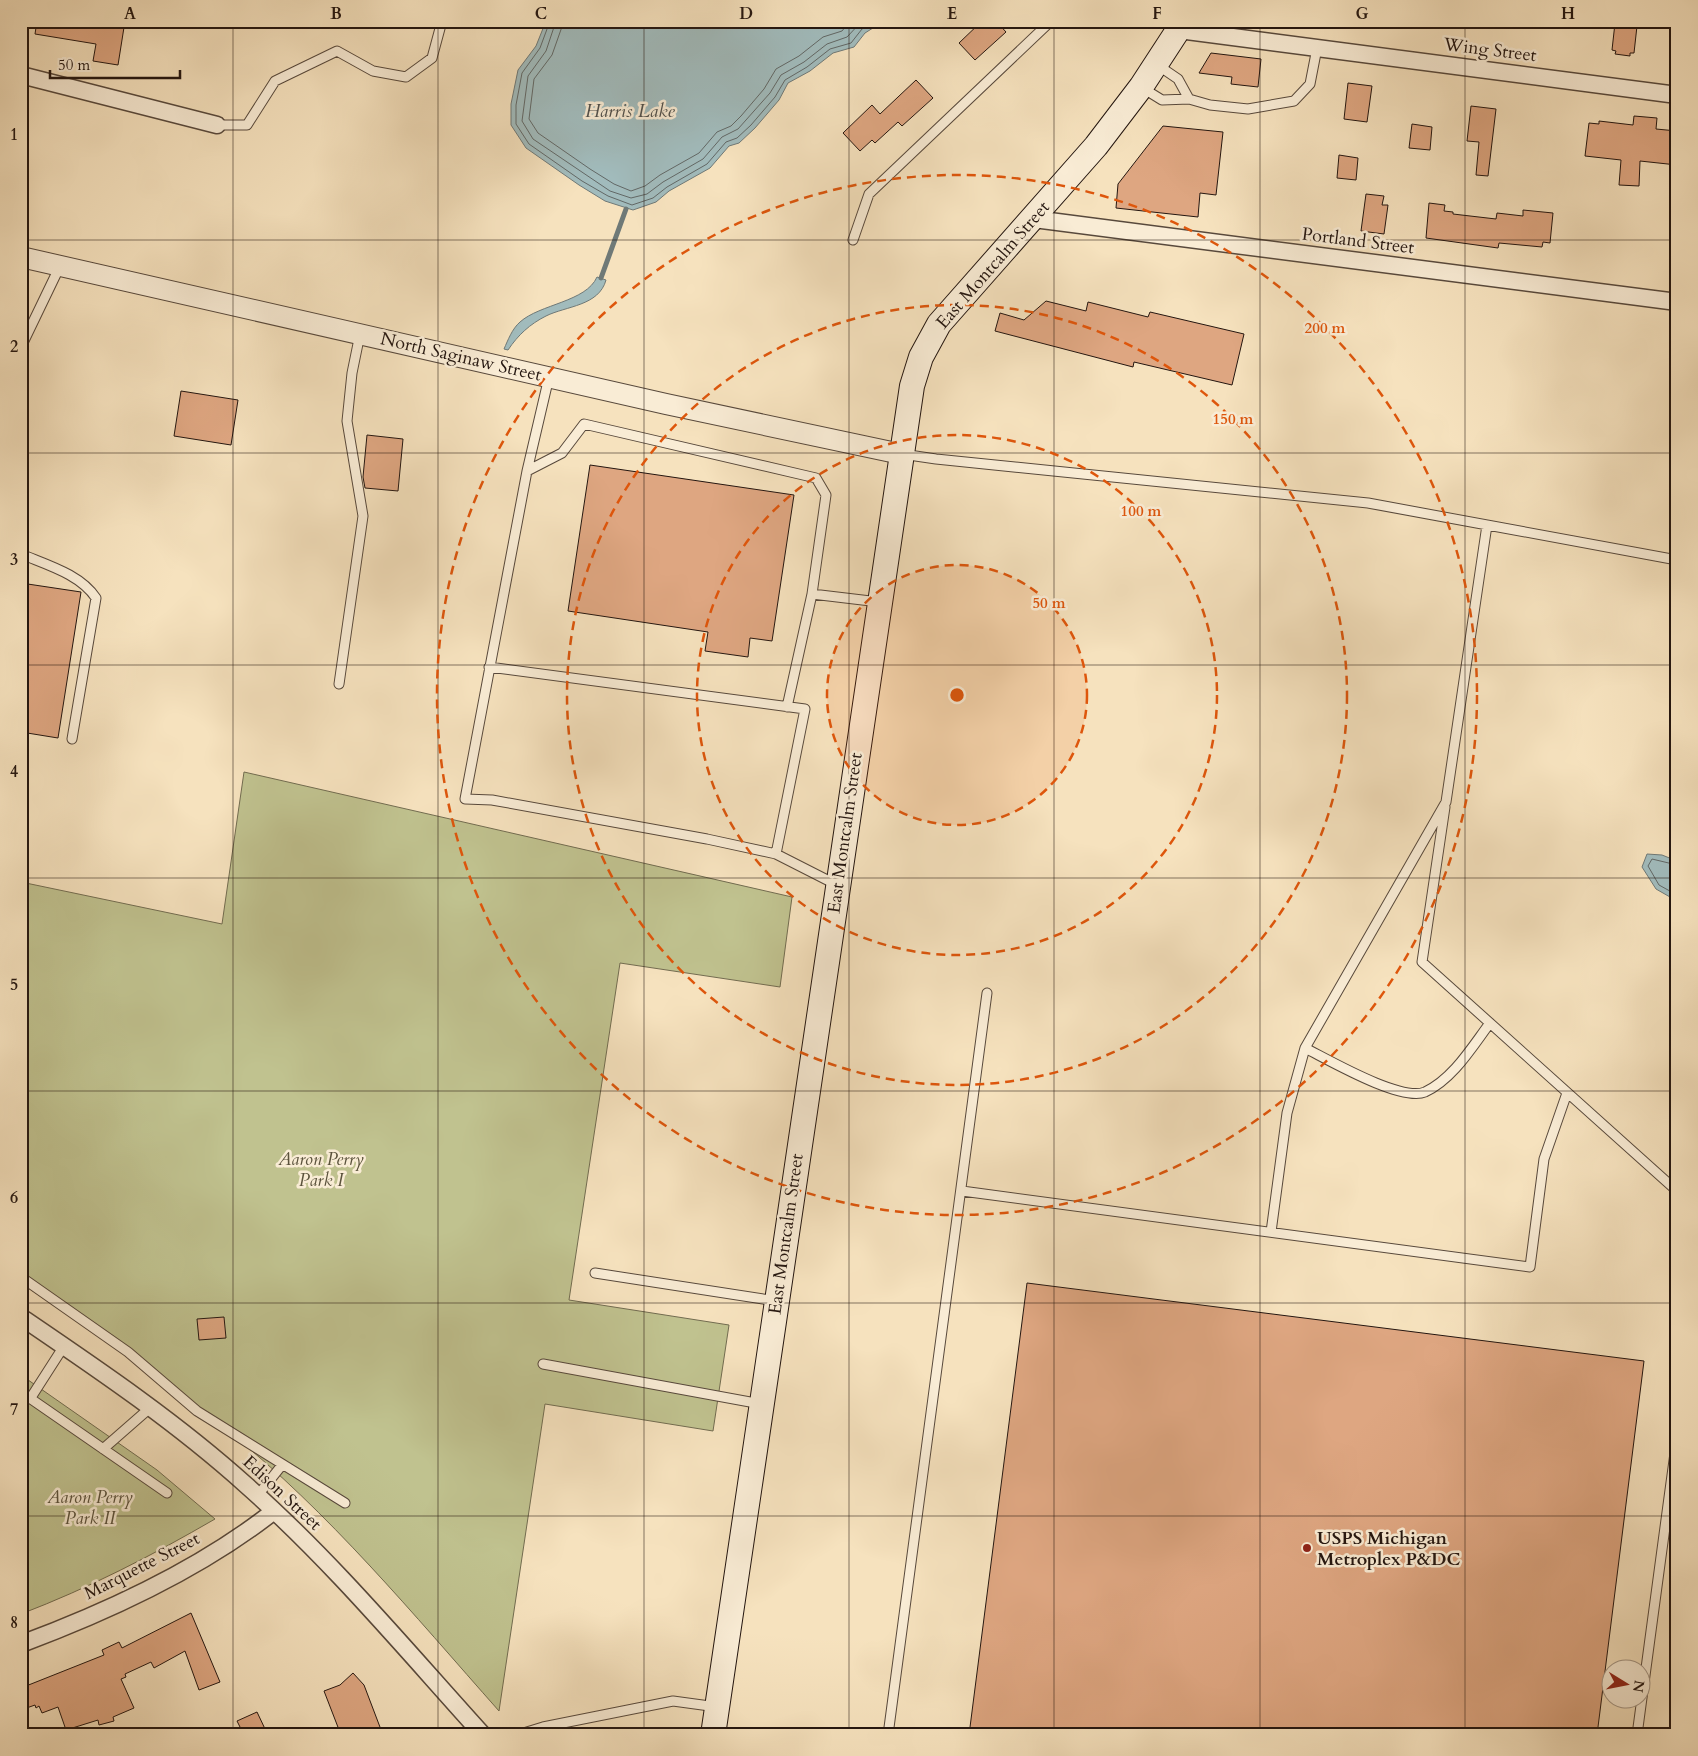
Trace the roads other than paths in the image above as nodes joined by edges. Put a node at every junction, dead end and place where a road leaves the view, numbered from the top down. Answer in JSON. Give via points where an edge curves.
{"nodes":[{"id":1,"x":442,"y":21,"type":"edge"},
{"id":2,"x":1051,"y":21,"type":"edge"},
{"id":3,"x":1174,"y":24,"type":"edge"},
{"id":4,"x":1317,"y":48,"type":"junction"},
{"id":5,"x":1156,"y":64,"type":"junction"},
{"id":6,"x":21,"y":75,"type":"edge"},
{"id":7,"x":1141,"y":87,"type":"junction"},
{"id":8,"x":1677,"y":95,"type":"edge"},
{"id":9,"x":1189,"y":99,"type":"junction"},
{"id":10,"x":217,"y":125,"type":"joint"},
{"id":11,"x":1034,"y":219,"type":"junction"},
{"id":12,"x":853,"y":240,"type":"dead end"},
{"id":13,"x":21,"y":257,"type":"edge"},
{"id":14,"x":60,"y":266,"type":"junction"},
{"id":15,"x":1677,"y":302,"type":"edge"},
{"id":16,"x":360,"y":334,"type":"junction"},
{"id":17,"x":21,"y":347,"type":"edge"},
{"id":18,"x":549,"y":377,"type":"junction"},
{"id":19,"x":901,"y":454,"type":"junction"},
{"id":20,"x":527,"y":471,"type":"junction"},
{"id":21,"x":1487,"y":525,"type":"junction"},
{"id":22,"x":21,"y":554,"type":"edge"},
{"id":23,"x":1677,"y":560,"type":"edge"},
{"id":24,"x":812,"y":594,"type":"junction"},
{"id":25,"x":879,"y":602,"type":"junction"},
{"id":26,"x":489,"y":666,"type":"junction"},
{"id":27,"x":339,"y":684,"type":"dead end"},
{"id":28,"x":787,"y":708,"type":"junction"},
{"id":29,"x":72,"y":739,"type":"dead end"},
{"id":30,"x":1446,"y":802,"type":"junction"},
{"id":31,"x":776,"y":854,"type":"junction"},
{"id":32,"x":838,"y":885,"type":"junction"},
{"id":33,"x":987,"y":993,"type":"dead end"},
{"id":34,"x":1490,"y":1023,"type":"junction"},
{"id":35,"x":1305,"y":1048,"type":"junction"},
{"id":36,"x":1567,"y":1092,"type":"junction"},
{"id":37,"x":962,"y":1191,"type":"junction"},
{"id":38,"x":1677,"y":1191,"type":"edge"},
{"id":39,"x":1271,"y":1232,"type":"junction"},
{"id":40,"x":595,"y":1273,"type":"dead end"},
{"id":41,"x":21,"y":1277,"type":"edge"},
{"id":42,"x":776,"y":1302,"type":"junction"},
{"id":43,"x":21,"y":1317,"type":"edge"},
{"id":44,"x":64,"y":1346,"type":"junction"},
{"id":45,"x":543,"y":1364,"type":"dead end"},
{"id":46,"x":21,"y":1392,"type":"edge"},
{"id":47,"x":30,"y":1399,"type":"junction"},
{"id":48,"x":762,"y":1404,"type":"junction"},
{"id":49,"x":151,"y":1407,"type":"junction"},
{"id":50,"x":1677,"y":1438,"type":"edge"},
{"id":51,"x":102,"y":1448,"type":"junction"},
{"id":52,"x":282,"y":1465,"type":"junction"},
{"id":53,"x":166,"y":1493,"type":"dead end"},
{"id":54,"x":258,"y":1495,"type":"junction"},
{"id":55,"x":345,"y":1503,"type":"dead end"},
{"id":56,"x":274,"y":1510,"type":"junction"},
{"id":57,"x":21,"y":1644,"type":"edge"},
{"id":58,"x":717,"y":1706,"type":"junction"},
{"id":59,"x":483,"y":1735,"type":"edge"},
{"id":60,"x":517,"y":1735,"type":"edge"},
{"id":61,"x":713,"y":1735,"type":"edge"},
{"id":62,"x":888,"y":1735,"type":"edge"},
{"id":63,"x":1637,"y":1735,"type":"edge"}],
"edges":[{"from":1,"to":10,"type":"lane","via":[[432,58],[406,77],[373,71],[338,51],[275,81],[247,125]]},
{"from":2,"to":12,"type":"lane","via":[[868,194]]},
{"from":3,"to":4,"type":"street","name":"Wing Street"},
{"from":3,"to":5,"type":"main road","name":"East Montcalm Street"},
{"from":4,"to":8,"type":"street","name":"Wing Street"},
{"from":4,"to":9,"type":"lane","via":[[1310,84],[1294,101],[1248,108],[1210,105]]},
{"from":5,"to":7,"type":"main road","name":"East Montcalm Street"},
{"from":5,"to":9,"type":"lane","via":[[1178,79]]},
{"from":6,"to":10,"type":"street"},
{"from":7,"to":9,"type":"lane","via":[[1162,100]]},
{"from":7,"to":11,"type":"main road","name":"East Montcalm Street"},
{"from":11,"to":15,"type":"street","name":"Portland Street"},
{"from":11,"to":19,"type":"main road","name":"East Montcalm Street","via":[[948,312],[933,334],[921,357],[912,386]]},
{"from":13,"to":14,"type":"street","name":"North Saginaw Street"},
{"from":14,"to":16,"type":"street","name":"North Saginaw Street"},
{"from":14,"to":17,"type":"lane"},
{"from":16,"to":18,"type":"street","name":"North Saginaw Street"},
{"from":16,"to":27,"type":"lane","via":[[347,421],[363,516]]},
{"from":18,"to":19,"type":"street","name":"North Saginaw Street"},
{"from":18,"to":20,"type":"lane"},
{"from":19,"to":21,"type":"lane","via":[[1368,503]]},
{"from":19,"to":25,"type":"main road","name":"East Montcalm Street"},
{"from":20,"to":24,"type":"lane","via":[[562,454],[584,424],[816,478],[826,494]]},
{"from":20,"to":26,"type":"lane"},
{"from":21,"to":23,"type":"lane"},
{"from":21,"to":30,"type":"lane"},
{"from":22,"to":29,"type":"lane","via":[[89,587],[96,598]]},
{"from":24,"to":25,"type":"lane"},
{"from":24,"to":28,"type":"lane"},
{"from":25,"to":32,"type":"main road","name":"East Montcalm Street"},
{"from":26,"to":28,"type":"lane"},
{"from":26,"to":31,"type":"lane","via":[[465,799],[492,800]]},
{"from":28,"to":31,"type":"lane","via":[[806,709]]},
{"from":30,"to":34,"type":"lane","via":[[1422,962]]},
{"from":30,"to":35,"type":"lane"},
{"from":31,"to":32,"type":"lane"},
{"from":32,"to":42,"type":"main road","name":"East Montcalm Street"},
{"from":33,"to":37,"type":"lane"},
{"from":34,"to":35,"type":"lane","via":[[1450,1074],[1423,1093],[1393,1091]]},
{"from":34,"to":36,"type":"lane"},
{"from":35,"to":39,"type":"lane","via":[[1287,1113]]},
{"from":36,"to":38,"type":"lane"},
{"from":36,"to":39,"type":"lane","via":[[1544,1159],[1530,1267]]},
{"from":37,"to":39,"type":"lane"},
{"from":37,"to":62,"type":"lane"},
{"from":40,"to":42,"type":"lane"},
{"from":41,"to":52,"type":"lane","via":[[128,1352],[196,1411]]},
{"from":42,"to":48,"type":"main road","name":"East Montcalm Street"},
{"from":43,"to":44,"type":"street","name":"Edison Street"},
{"from":44,"to":47,"type":"lane"},
{"from":44,"to":49,"type":"street","name":"Edison Street"},
{"from":45,"to":48,"type":"lane"},
{"from":46,"to":47,"type":"lane"},
{"from":47,"to":51,"type":"lane"},
{"from":48,"to":58,"type":"main road","name":"East Montcalm Street"},
{"from":49,"to":51,"type":"lane"},
{"from":49,"to":54,"type":"street","name":"Edison Street"},
{"from":50,"to":63,"type":"lane"},
{"from":51,"to":53,"type":"lane"},
{"from":52,"to":54,"type":"lane"},
{"from":52,"to":55,"type":"lane"},
{"from":54,"to":56,"type":"street","name":"Edison Street"},
{"from":56,"to":57,"type":"street","name":"Marquette Street","via":[[237,1538],[167,1578]]},
{"from":56,"to":59,"type":"street","name":"Edison Street"},
{"from":58,"to":60,"type":"lane","via":[[673,1702]]},
{"from":58,"to":61,"type":"main road","name":"East Montcalm Street"}]}
